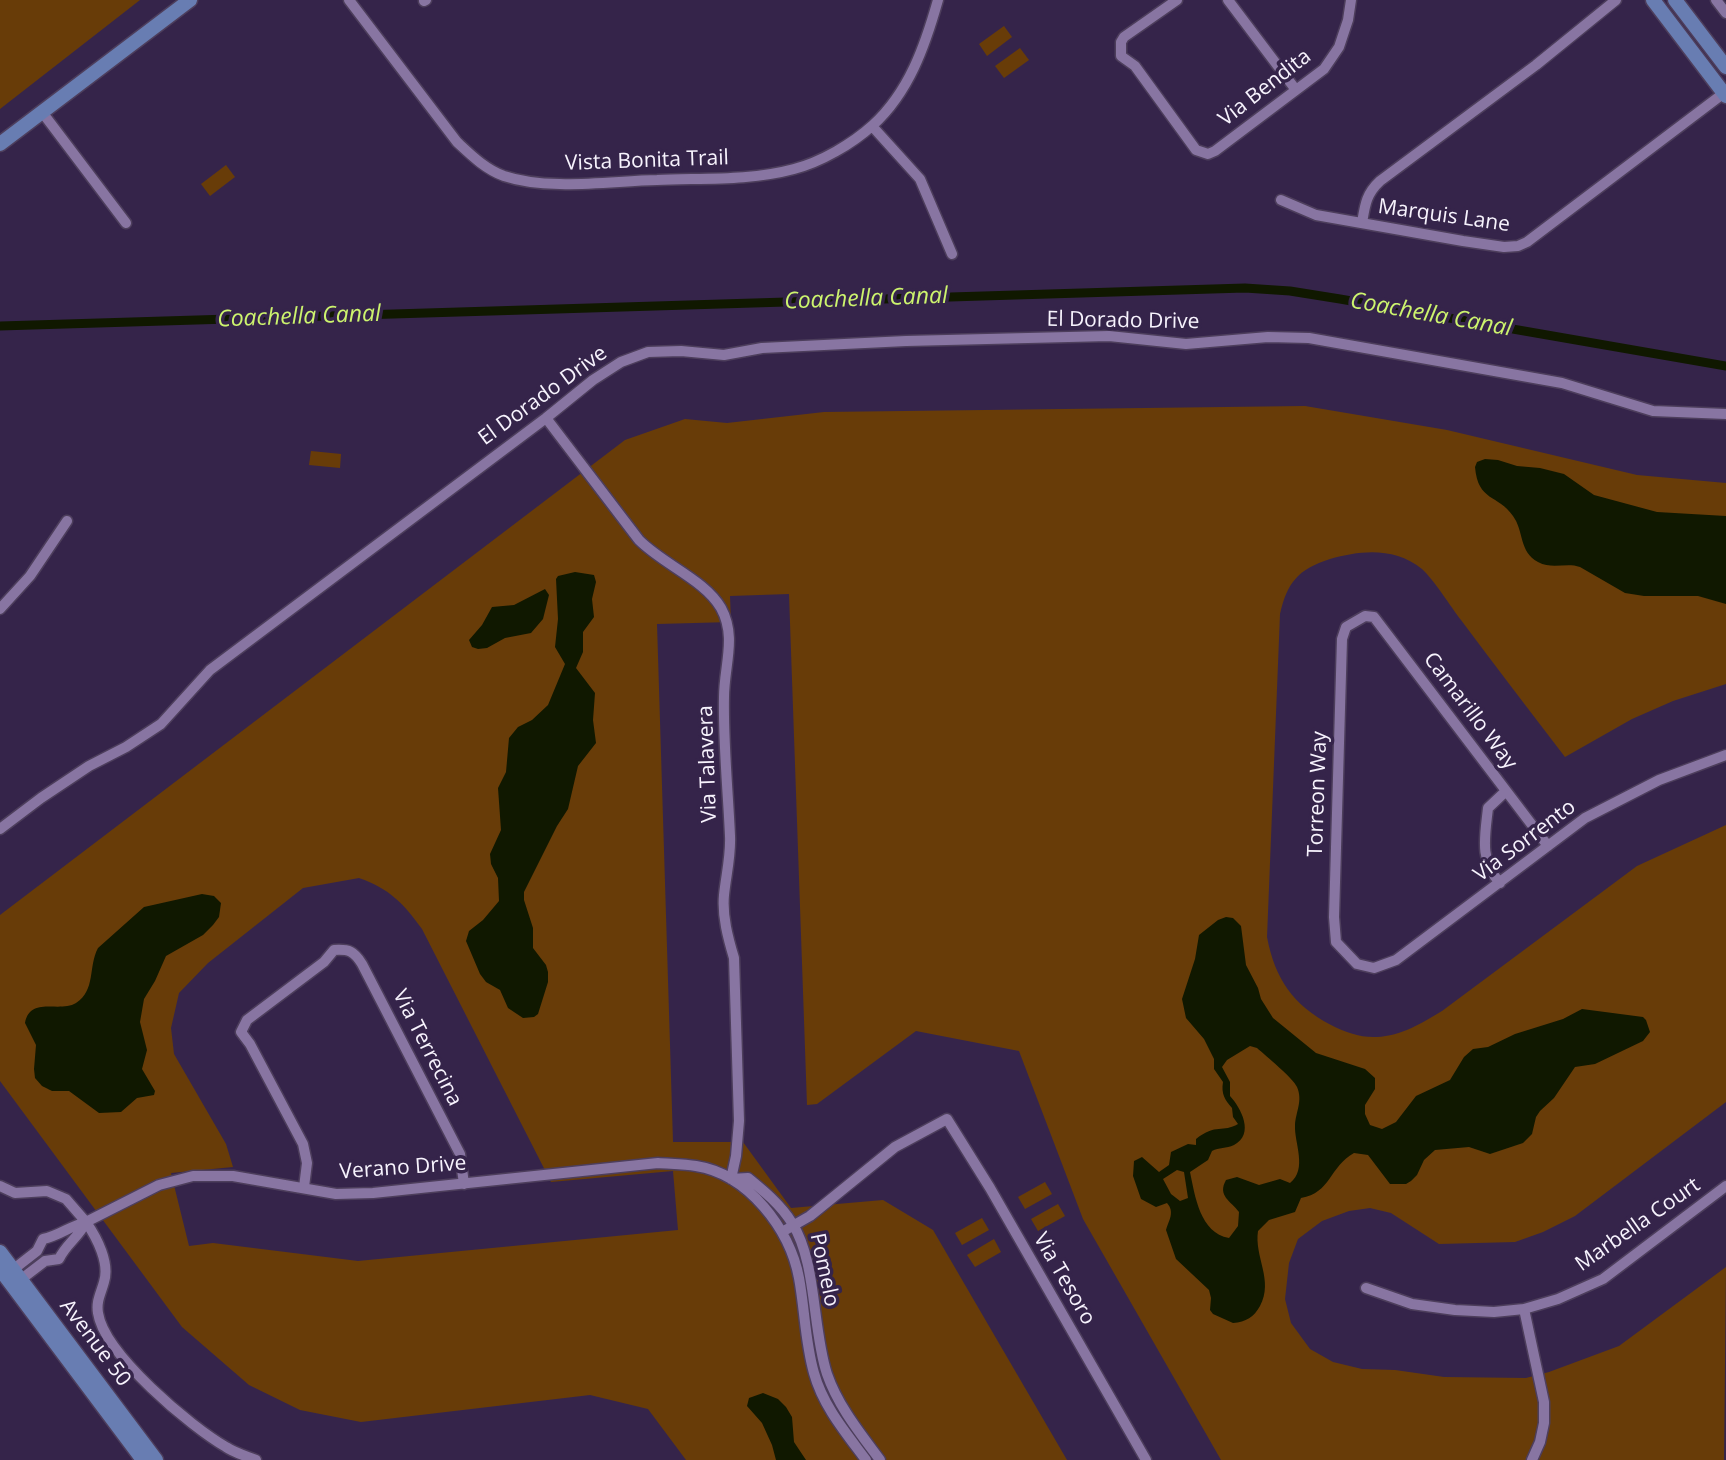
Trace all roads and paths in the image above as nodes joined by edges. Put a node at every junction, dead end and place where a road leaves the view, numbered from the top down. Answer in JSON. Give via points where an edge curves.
{"nodes":[{"id":1,"x":190,"y":0,"type":"edge"},
{"id":2,"x":349,"y":0,"type":"edge"},
{"id":3,"x":938,"y":0,"type":"edge"},
{"id":4,"x":1177,"y":0,"type":"edge"},
{"id":5,"x":1228,"y":0,"type":"edge"},
{"id":6,"x":1351,"y":0,"type":"edge"},
{"id":7,"x":1616,"y":0,"type":"edge"},
{"id":8,"x":1653,"y":0,"type":"edge"},
{"id":9,"x":1664,"y":0,"type":"edge"},
{"id":10,"x":1675,"y":0,"type":"edge"},
{"id":11,"x":1716,"y":0,"type":"edge"},
{"id":12,"x":1726,"y":13,"type":"edge"},
{"id":13,"x":1693,"y":23,"type":"junction"},
{"id":14,"x":1726,"y":67,"type":"edge"},
{"id":15,"x":1296,"y":90,"type":"junction"},
{"id":16,"x":1725,"y":95,"type":"edge"},
{"id":17,"x":42,"y":112,"type":"junction"},
{"id":18,"x":872,"y":126,"type":"junction"},
{"id":19,"x":0,"y":144,"type":"edge"},
{"id":20,"x":1281,"y":200,"type":"dead end"},
{"id":21,"x":126,"y":223,"type":"dead end"},
{"id":22,"x":1362,"y":223,"type":"junction"},
{"id":23,"x":952,"y":254,"type":"dead end"},
{"id":24,"x":1726,"y":414,"type":"edge"},
{"id":25,"x":546,"y":418,"type":"junction"},
{"id":26,"x":67,"y":521,"type":"dead end"},
{"id":27,"x":0,"y":609,"type":"edge"},
{"id":28,"x":1354,"y":621,"type":"joint"},
{"id":29,"x":1726,"y":755,"type":"edge"},
{"id":30,"x":1506,"y":791,"type":"junction"},
{"id":31,"x":0,"y":830,"type":"edge"},
{"id":32,"x":1548,"y":846,"type":"junction"},
{"id":33,"x":1500,"y":883,"type":"junction"},
{"id":34,"x":1357,"y":964,"type":"joint"},
{"id":35,"x":731,"y":1179,"type":"junction"},
{"id":36,"x":464,"y":1184,"type":"junction"},
{"id":37,"x":0,"y":1186,"type":"edge"},
{"id":38,"x":304,"y":1186,"type":"junction"},
{"id":39,"x":1726,"y":1186,"type":"edge"},
{"id":40,"x":88,"y":1225,"type":"junction"},
{"id":41,"x":794,"y":1225,"type":"junction"},
{"id":42,"x":782,"y":1232,"type":"junction"},
{"id":43,"x":0,"y":1252,"type":"edge"},
{"id":44,"x":11,"y":1276,"type":"edge"},
{"id":45,"x":1366,"y":1288,"type":"dead end"},
{"id":46,"x":1524,"y":1309,"type":"junction"},
{"id":47,"x":144,"y":1460,"type":"edge"},
{"id":48,"x":156,"y":1460,"type":"edge"},
{"id":49,"x":256,"y":1460,"type":"edge"},
{"id":50,"x":866,"y":1460,"type":"edge"},
{"id":51,"x":880,"y":1460,"type":"edge"},
{"id":52,"x":1146,"y":1460,"type":"edge"},
{"id":53,"x":1532,"y":1460,"type":"edge"}],
"edges":[{"from":1,"to":17,"type":"main road"},
{"from":2,"to":18,"type":"street","name":"Vista Bonita Trail","via":[[457,142],[501,175],[527,182],[751,177],[795,169],[831,154]]},
{"from":3,"to":18,"type":"street","name":"Vista Bonita Trail","via":[[916,64],[897,98]]},
{"from":4,"to":15,"type":"street","name":"Via Bendita","via":[[1121,42],[1121,56],[1135,66],[1196,150],[1215,151]]},
{"from":5,"to":15,"type":"street"},
{"from":6,"to":15,"type":"street","name":"Via Bendita","via":[[1339,47],[1324,69]]},
{"from":7,"to":22,"type":"street","via":[[1380,181],[1366,200]]},
{"from":8,"to":16,"type":"main road"},
{"from":9,"to":13,"type":"main road"},
{"from":10,"to":13,"type":"main road"},
{"from":11,"to":12,"type":"street"},
{"from":13,"to":14,"type":"main road"},
{"from":16,"to":22,"type":"street","name":"Marquis Lane","via":[[1518,246]]},
{"from":17,"to":19,"type":"main road"},
{"from":17,"to":21,"type":"street"},
{"from":18,"to":23,"type":"street","via":[[920,179]]},
{"from":20,"to":22,"type":"street","name":"Marquis Lane","via":[[1316,215]]},
{"from":24,"to":25,"type":"street","name":"El Dorado Drive","via":[[1653,411],[1562,383],[1309,338],[1186,344],[1109,336],[854,343],[724,355],[648,352],[593,380]]},
{"from":25,"to":31,"type":"street","name":"El Dorado Drive","via":[[210,670],[161,724],[89,765]]},
{"from":25,"to":35,"type":"street","name":"Via Talavera","via":[[639,540],[711,594],[729,625],[724,697],[730,839],[723,898],[734,958],[739,1121]]},
{"from":26,"to":27,"type":"street","via":[[30,576]]},
{"from":28,"to":30,"type":"street","name":"Camarillo Way","via":[[1374,617]]},
{"from":28,"to":34,"type":"street","name":"Torreon Way","via":[[1342,639],[1334,917],[1336,942]]},
{"from":29,"to":32,"type":"street","name":"Via Sorrento","via":[[1619,800]]},
{"from":30,"to":32,"type":"street","name":"Camarillo Way"},
{"from":30,"to":33,"type":"street","via":[[1488,808],[1484,842],[1486,864]]},
{"from":32,"to":33,"type":"street","name":"Via Sorrento"},
{"from":33,"to":34,"type":"street","name":"Via Sorrento","via":[[1396,960],[1374,968]]},
{"from":35,"to":36,"type":"street","name":"Verano Drive","via":[[698,1166],[659,1163]]},
{"from":35,"to":41,"type":"street","name":"Pomelo","via":[[748,1178]]},
{"from":35,"to":42,"type":"street","name":"Pomelo"},
{"from":36,"to":38,"type":"street","name":"Verano Drive","via":[[348,1194]]},
{"from":36,"to":38,"type":"street","name":"Via Terrecina","via":[[460,1154],[362,964],[354,952],[345,949],[334,950],[247,1020],[241,1032],[303,1144],[307,1163]]},
{"from":37,"to":40,"type":"street","via":[[15,1194],[47,1191],[66,1199]]},
{"from":38,"to":40,"type":"street","name":"Verano Drive","via":[[233,1176],[193,1176],[159,1185]]},
{"from":39,"to":46,"type":"street","name":"Marbella Court","via":[[1603,1279]]},
{"from":40,"to":44,"type":"street","name":"Verano Drive","via":[[66,1245],[59,1259]]},
{"from":40,"to":44,"type":"street","name":"Verano Drive","via":[[72,1225],[58,1236],[43,1239]]},
{"from":40,"to":49,"type":"street","via":[[106,1269],[98,1314],[106,1335],[148,1385],[188,1420],[227,1448]]},
{"from":41,"to":42,"type":"street"},
{"from":41,"to":51,"type":"street","name":"Pomelo","via":[[809,1274],[827,1374],[840,1402]]},
{"from":41,"to":52,"type":"street","name":"Via Tesoro","via":[[895,1147],[947,1119]]},
{"from":42,"to":50,"type":"street","name":"Pomelo","via":[[799,1278],[807,1344],[822,1395]]},
{"from":43,"to":44,"type":"main road","name":"Avenue 50"},
{"from":44,"to":47,"type":"main road","name":"Avenue 50"},
{"from":44,"to":48,"type":"main road","name":"Avenue 50"},
{"from":45,"to":46,"type":"street","name":"Marbella Court","via":[[1412,1304],[1455,1310]]},
{"from":46,"to":53,"type":"street","via":[[1544,1402],[1544,1423]]}]}
